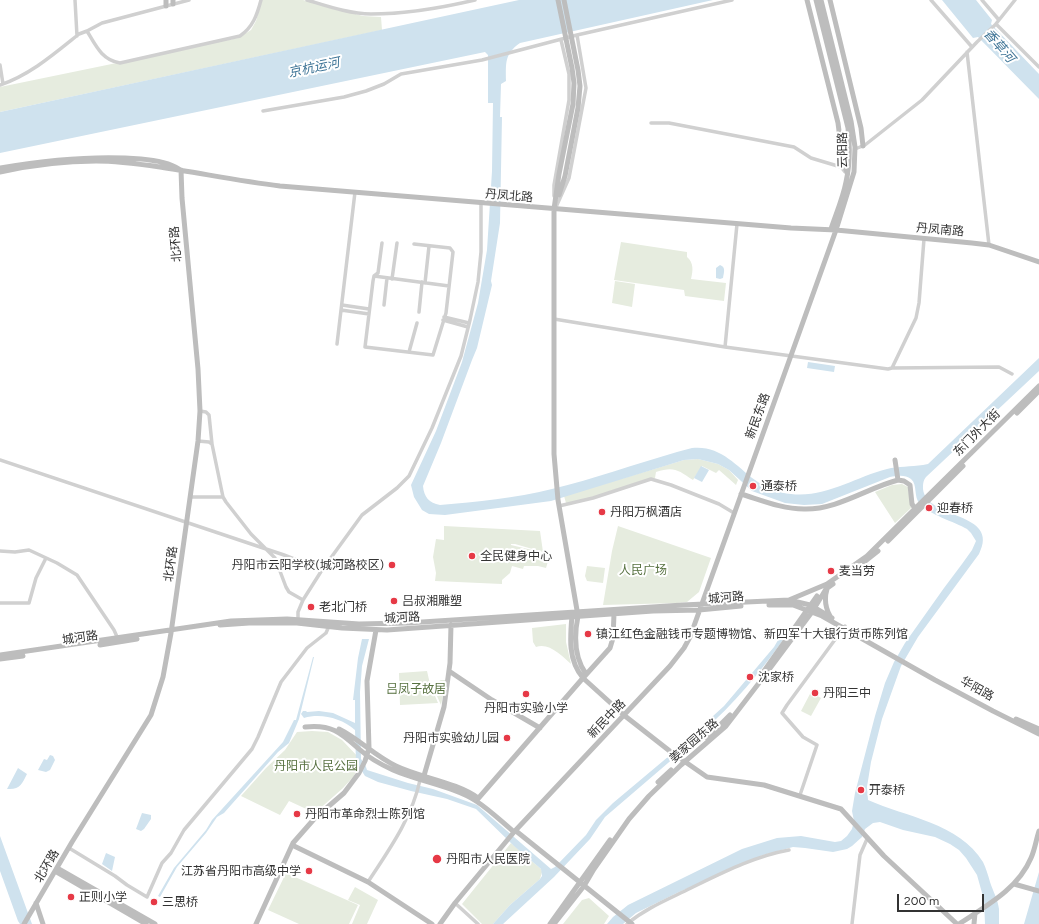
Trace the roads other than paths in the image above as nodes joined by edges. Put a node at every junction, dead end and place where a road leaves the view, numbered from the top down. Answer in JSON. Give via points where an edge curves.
{"nodes":[{"id":1,"x":75,"y":0,"type":"edge"},
{"id":2,"x":166,"y":0,"type":"edge"},
{"id":3,"x":189,"y":0,"type":"edge"},
{"id":4,"x":261,"y":0,"type":"edge"},
{"id":5,"x":307,"y":0,"type":"edge"},
{"id":6,"x":453,"y":0,"type":"edge"},
{"id":7,"x":475,"y":0,"type":"edge"},
{"id":8,"x":558,"y":0,"type":"edge"},
{"id":9,"x":564,"y":0,"type":"edge"},
{"id":10,"x":732,"y":0,"type":"edge"},
{"id":11,"x":808,"y":0,"type":"edge"},
{"id":12,"x":816,"y":0,"type":"edge"},
{"id":13,"x":821,"y":0,"type":"edge"},
{"id":14,"x":830,"y":0,"type":"edge"},
{"id":15,"x":931,"y":0,"type":"edge"},
{"id":16,"x":982,"y":0,"type":"edge"},
{"id":17,"x":1015,"y":0,"type":"edge"},
{"id":18,"x":173,"y":2,"type":"edge"},
{"id":19,"x":454,"y":5,"type":"junction"},
{"id":20,"x":166,"y":6,"type":"junction"},
{"id":21,"x":999,"y":20,"type":"junction"},
{"id":22,"x":996,"y":24,"type":"junction"},
{"id":23,"x":86,"y":31,"type":"junction"},
{"id":24,"x":577,"y":35,"type":"junction"},
{"id":25,"x":77,"y":36,"type":"junction"},
{"id":26,"x":561,"y":40,"type":"junction"},
{"id":27,"x":972,"y":46,"type":"junction"},
{"id":28,"x":967,"y":52,"type":"junction"},
{"id":29,"x":0,"y":65,"type":"edge"},
{"id":30,"x":1039,"y":67,"type":"edge"},
{"id":31,"x":836,"y":69,"type":"junction"},
{"id":32,"x":2,"y":84,"type":"edge"},
{"id":33,"x":263,"y":111,"type":"dead end"},
{"id":34,"x":651,"y":123,"type":"dead end"},
{"id":35,"x":849,"y":141,"type":"junction"},
{"id":36,"x":862,"y":146,"type":"junction"},
{"id":37,"x":855,"y":149,"type":"junction"},
{"id":38,"x":843,"y":156,"type":"junction"},
{"id":39,"x":841,"y":167,"type":"junction"},
{"id":40,"x":0,"y":168,"type":"edge"},
{"id":41,"x":181,"y":170,"type":"junction"},
{"id":42,"x":0,"y":172,"type":"edge"},
{"id":43,"x":848,"y":174,"type":"junction"},
{"id":44,"x":355,"y":192,"type":"junction"},
{"id":45,"x":481,"y":203,"type":"junction"},
{"id":46,"x":554,"y":209,"type":"junction"},
{"id":47,"x":737,"y":224,"type":"junction"},
{"id":48,"x":833,"y":230,"type":"junction"},
{"id":49,"x":924,"y":239,"type":"junction"},
{"id":50,"x":382,"y":243,"type":"dead end"},
{"id":51,"x":396,"y":243,"type":"dead end"},
{"id":52,"x":414,"y":244,"type":"dead end"},
{"id":53,"x":989,"y":245,"type":"junction"},
{"id":54,"x":429,"y":246,"type":"junction"},
{"id":55,"x":1039,"y":262,"type":"edge"},
{"id":56,"x":374,"y":276,"type":"junction"},
{"id":57,"x":387,"y":278,"type":"junction"},
{"id":58,"x":392,"y":279,"type":"junction"},
{"id":59,"x":424,"y":283,"type":"junction"},
{"id":60,"x":449,"y":286,"type":"junction"},
{"id":61,"x":342,"y":305,"type":"junction"},
{"id":62,"x":384,"y":305,"type":"dead end"},
{"id":63,"x":341,"y":310,"type":"junction"},
{"id":64,"x":369,"y":312,"type":"junction"},
{"id":65,"x":419,"y":312,"type":"dead end"},
{"id":66,"x":444,"y":319,"type":"junction"},
{"id":67,"x":554,"y":319,"type":"junction"},
{"id":68,"x":417,"y":323,"type":"dead end"},
{"id":69,"x":468,"y":325,"type":"junction"},
{"id":70,"x":337,"y":344,"type":"dead end"},
{"id":71,"x":725,"y":348,"type":"junction"},
{"id":72,"x":409,"y":352,"type":"junction"},
{"id":73,"x":790,"y":356,"type":"junction"},
{"id":74,"x":892,"y":368,"type":"junction"},
{"id":75,"x":1012,"y":374,"type":"dead end"},
{"id":76,"x":1039,"y":386,"type":"edge"},
{"id":77,"x":1039,"y":391,"type":"edge"},
{"id":78,"x":200,"y":411,"type":"junction"},
{"id":79,"x":198,"y":441,"type":"junction"},
{"id":80,"x":212,"y":444,"type":"junction"},
{"id":81,"x":0,"y":460,"type":"edge"},
{"id":82,"x":895,"y":460,"type":"dead end"},
{"id":83,"x":898,"y":479,"type":"junction"},
{"id":84,"x":742,"y":492,"type":"junction"},
{"id":85,"x":930,"y":496,"type":"junction"},
{"id":86,"x":190,"y":497,"type":"junction"},
{"id":87,"x":223,"y":497,"type":"junction"},
{"id":88,"x":559,"y":503,"type":"junction"},
{"id":89,"x":917,"y":508,"type":"junction"},
{"id":90,"x":734,"y":513,"type":"junction"},
{"id":91,"x":187,"y":523,"type":"junction"},
{"id":92,"x":0,"y":551,"type":"edge"},
{"id":93,"x":268,"y":551,"type":"junction"},
{"id":94,"x":46,"y":558,"type":"junction"},
{"id":95,"x":322,"y":570,"type":"junction"},
{"id":96,"x":827,"y":586,"type":"junction"},
{"id":97,"x":303,"y":600,"type":"junction"},
{"id":98,"x":789,"y":600,"type":"junction"},
{"id":99,"x":0,"y":603,"type":"edge"},
{"id":100,"x":701,"y":607,"type":"junction"},
{"id":101,"x":811,"y":608,"type":"junction"},
{"id":102,"x":614,"y":614,"type":"junction"},
{"id":103,"x":576,"y":615,"type":"junction"},
{"id":104,"x":830,"y":617,"type":"junction"},
{"id":105,"x":297,"y":621,"type":"junction"},
{"id":106,"x":451,"y":625,"type":"junction"},
{"id":107,"x":328,"y":626,"type":"junction"},
{"id":108,"x":844,"y":627,"type":"junction"},
{"id":109,"x":376,"y":630,"type":"junction"},
{"id":110,"x":171,"y":632,"type":"junction"},
{"id":111,"x":118,"y":640,"type":"junction"},
{"id":112,"x":0,"y":655,"type":"edge"},
{"id":113,"x":0,"y":659,"type":"edge"},
{"id":114,"x":907,"y":663,"type":"junction"},
{"id":115,"x":449,"y":671,"type":"junction"},
{"id":116,"x":584,"y":676,"type":"junction"},
{"id":117,"x":625,"y":716,"type":"junction"},
{"id":118,"x":540,"y":728,"type":"junction"},
{"id":119,"x":1039,"y":729,"type":"edge"},
{"id":120,"x":1039,"y":734,"type":"edge"},
{"id":121,"x":368,"y":749,"type":"junction"},
{"id":122,"x":367,"y":755,"type":"junction"},
{"id":123,"x":682,"y":759,"type":"junction"},
{"id":124,"x":421,"y":780,"type":"junction"},
{"id":125,"x":800,"y":795,"type":"junction"},
{"id":126,"x":477,"y":799,"type":"junction"},
{"id":127,"x":1039,"y":831,"type":"edge"},
{"id":128,"x":514,"y":832,"type":"junction"},
{"id":129,"x":867,"y":839,"type":"junction"},
{"id":130,"x":292,"y":845,"type":"junction"},
{"id":131,"x":69,"y":848,"type":"junction"},
{"id":132,"x":789,"y":850,"type":"dead end"},
{"id":133,"x":56,"y":869,"type":"junction"},
{"id":134,"x":368,"y":882,"type":"junction"},
{"id":135,"x":1014,"y":884,"type":"junction"},
{"id":136,"x":582,"y":885,"type":"junction"},
{"id":137,"x":1039,"y":891,"type":"edge"},
{"id":138,"x":36,"y":903,"type":"junction"},
{"id":139,"x":455,"y":903,"type":"junction"},
{"id":140,"x":975,"y":913,"type":"junction"},
{"id":141,"x":138,"y":917,"type":"junction"},
{"id":142,"x":629,"y":922,"type":"edge"},
{"id":143,"x":151,"y":923,"type":"edge"},
{"id":144,"x":24,"y":924,"type":"edge"},
{"id":145,"x":43,"y":924,"type":"edge"},
{"id":146,"x":132,"y":924,"type":"edge"},
{"id":147,"x":256,"y":924,"type":"edge"},
{"id":148,"x":432,"y":924,"type":"edge"},
{"id":149,"x":440,"y":924,"type":"edge"},
{"id":150,"x":478,"y":924,"type":"edge"},
{"id":151,"x":550,"y":924,"type":"edge"},
{"id":152,"x":554,"y":924,"type":"edge"},
{"id":153,"x":852,"y":924,"type":"edge"},
{"id":154,"x":958,"y":924,"type":"edge"},
{"id":155,"x":974,"y":924,"type":"edge"}],
"edges":[{"from":1,"to":25,"type":"street"},
{"from":2,"to":20,"type":"street"},
{"from":3,"to":18,"type":"street"},
{"from":4,"to":23,"type":"street","via":[[255,20],[240,36],[125,62],[108,60]]},
{"from":5,"to":19,"type":"street","via":[[370,14]]},
{"from":6,"to":19,"type":"street"},
{"from":7,"to":19,"type":"street"},
{"from":8,"to":46,"type":"street","via":[[574,83],[573,104]]},
{"from":9,"to":46,"type":"street","via":[[580,86],[565,176]]},
{"from":10,"to":24,"type":"street"},
{"from":11,"to":38,"type":"street","via":[[838,123]]},
{"from":12,"to":31,"type":"street"},
{"from":13,"to":31,"type":"street"},
{"from":14,"to":36,"type":"street","via":[[861,128]]},
{"from":15,"to":27,"type":"street"},
{"from":16,"to":21,"type":"street"},
{"from":17,"to":21,"type":"street"},
{"from":18,"to":20,"type":"street"},
{"from":20,"to":23,"type":"street","via":[[102,23]]},
{"from":21,"to":22,"type":"street"},
{"from":22,"to":27,"type":"street"},
{"from":22,"to":30,"type":"street"},
{"from":23,"to":25,"type":"street"},
{"from":24,"to":26,"type":"street"},
{"from":24,"to":46,"type":"street","via":[[586,88],[569,178]]},
{"from":25,"to":32,"type":"street","via":[[32,70]]},
{"from":26,"to":33,"type":"street","via":[[485,59],[401,74],[384,84],[344,97]]},
{"from":26,"to":46,"type":"street","via":[[569,74],[569,100],[554,185]]},
{"from":27,"to":28,"type":"street"},
{"from":28,"to":36,"type":"street","via":[[922,100]]},
{"from":28,"to":53,"type":"street"},
{"from":29,"to":32,"type":"street"},
{"from":31,"to":35,"type":"street","name":"云阳路"},
{"from":31,"to":37,"type":"street","name":"云阳路","via":[[851,121]]},
{"from":34,"to":39,"type":"street","via":[[669,123],[794,147],[811,158]]},
{"from":35,"to":38,"type":"street"},
{"from":35,"to":43,"type":"street","name":"云阳路"},
{"from":36,"to":37,"type":"street"},
{"from":37,"to":48,"type":"street","name":"云阳路","via":[[854,172]]},
{"from":38,"to":39,"type":"street"},
{"from":38,"to":43,"type":"street"},
{"from":39,"to":43,"type":"street"},
{"from":40,"to":41,"type":"street","via":[[40,161],[121,157],[173,165]]},
{"from":41,"to":42,"type":"street","via":[[98,161],[50,163]]},
{"from":41,"to":44,"type":"street","name":"丹凤北路","via":[[280,186]]},
{"from":41,"to":78,"type":"street","name":"北环路"},
{"from":43,"to":48,"type":"street","name":"云阳路"},
{"from":44,"to":45,"type":"street","name":"丹凤北路"},
{"from":44,"to":61,"type":"street"},
{"from":45,"to":46,"type":"street","name":"丹凤北路"},
{"from":45,"to":69,"type":"street","via":[[478,282]]},
{"from":46,"to":47,"type":"street","name":"丹凤北路"},
{"from":46,"to":67,"type":"street"},
{"from":47,"to":48,"type":"street","name":"丹凤北路"},
{"from":47,"to":71,"type":"street"},
{"from":48,"to":49,"type":"street","name":"丹凤南路"},
{"from":48,"to":73,"type":"street","name":"新民东路"},
{"from":49,"to":53,"type":"street","name":"丹凤南路"},
{"from":49,"to":74,"type":"street","via":[[916,318]]},
{"from":50,"to":56,"type":"street","via":[[378,273]]},
{"from":51,"to":58,"type":"street"},
{"from":52,"to":54,"type":"street"},
{"from":53,"to":55,"type":"street","name":"丹凤南路"},
{"from":54,"to":59,"type":"street"},
{"from":54,"to":60,"type":"street","via":[[452,250]]},
{"from":56,"to":57,"type":"street"},
{"from":56,"to":64,"type":"street"},
{"from":57,"to":58,"type":"street"},
{"from":57,"to":62,"type":"street"},
{"from":58,"to":59,"type":"street"},
{"from":59,"to":60,"type":"street"},
{"from":59,"to":65,"type":"street"},
{"from":60,"to":66,"type":"street"},
{"from":61,"to":63,"type":"street"},
{"from":61,"to":64,"type":"street"},
{"from":63,"to":64,"type":"street"},
{"from":63,"to":70,"type":"street"},
{"from":64,"to":72,"type":"street","via":[[365,347]]},
{"from":66,"to":69,"type":"street"},
{"from":66,"to":72,"type":"street","via":[[433,355]]},
{"from":67,"to":71,"type":"street"},
{"from":67,"to":88,"type":"street","via":[[554,454]]},
{"from":68,"to":72,"type":"street"},
{"from":69,"to":95,"type":"street","via":[[460,356],[432,428],[409,476],[398,488],[362,515]]},
{"from":71,"to":73,"type":"street"},
{"from":73,"to":74,"type":"street"},
{"from":73,"to":84,"type":"street","name":"新民东路"},
{"from":74,"to":75,"type":"street","via":[[1000,367]]},
{"from":76,"to":85,"type":"street","name":"东门外大街"},
{"from":77,"to":85,"type":"street","name":"东门外大街"},
{"from":78,"to":79,"type":"street","name":"北环路"},
{"from":78,"to":80,"type":"street","via":[[209,415]]},
{"from":79,"to":80,"type":"street"},
{"from":79,"to":86,"type":"street","name":"北环路"},
{"from":80,"to":87,"type":"street"},
{"from":81,"to":91,"type":"street"},
{"from":82,"to":83,"type":"street"},
{"from":83,"to":84,"type":"street","via":[[820,508],[780,506]]},
{"from":83,"to":89,"type":"street","via":[[910,485],[912,504]]},
{"from":84,"to":90,"type":"street","name":"新民东路"},
{"from":85,"to":89,"type":"street"},
{"from":86,"to":87,"type":"street"},
{"from":86,"to":91,"type":"street","name":"北环路"},
{"from":87,"to":93,"type":"street","via":[[251,534]]},
{"from":88,"to":90,"type":"street","via":[[593,498],[651,479],[719,504]]},
{"from":88,"to":103,"type":"street"},
{"from":89,"to":96,"type":"street","via":[[870,559]]},
{"from":90,"to":100,"type":"street","name":"新民东路"},
{"from":91,"to":93,"type":"street"},
{"from":91,"to":110,"type":"street","name":"北环路"},
{"from":92,"to":94,"type":"street","via":[[30,550]]},
{"from":93,"to":95,"type":"street"},
{"from":93,"to":97,"type":"street","via":[[275,558],[289,592]]},
{"from":94,"to":99,"type":"street","via":[[38,573],[29,603]]},
{"from":94,"to":111,"type":"street","via":[[77,575]]},
{"from":95,"to":97,"type":"street"},
{"from":96,"to":98,"type":"street","name":"城河路"},
{"from":96,"to":101,"type":"street"},
{"from":96,"to":104,"type":"street","via":[[825,601]]},
{"from":97,"to":105,"type":"street"},
{"from":98,"to":100,"type":"street","name":"城河路"},
{"from":98,"to":101,"type":"street","name":"城河路"},
{"from":100,"to":101,"type":"street","name":"城河路","via":[[782,604]]},
{"from":100,"to":102,"type":"street","name":"城河路"},
{"from":100,"to":103,"type":"street","name":"城河路"},
{"from":100,"to":117,"type":"street","name":"新民中路","via":[[684,648]]},
{"from":101,"to":104,"type":"street"},
{"from":101,"to":108,"type":"street"},
{"from":101,"to":123,"type":"street","name":"姜家园东路","via":[[759,684],[726,726]]},
{"from":102,"to":103,"type":"street","name":"城河路"},
{"from":102,"to":116,"type":"street","via":[[610,648]]},
{"from":103,"to":105,"type":"street","name":"城河路","via":[[382,624]]},
{"from":103,"to":106,"type":"street","name":"城河路"},
{"from":103,"to":116,"type":"street","via":[[570,640],[575,665]]},
{"from":104,"to":108,"type":"street"},
{"from":105,"to":107,"type":"street","name":"城河路"},
{"from":105,"to":110,"type":"street","name":"城河路","via":[[249,623]]},
{"from":106,"to":109,"type":"street","name":"城河路"},
{"from":106,"to":115,"type":"street"},
{"from":107,"to":109,"type":"street","name":"城河路"},
{"from":107,"to":131,"type":"street","via":[[326,633],[307,648],[281,682],[252,749],[184,830],[162,863],[147,897]]},
{"from":108,"to":114,"type":"street"},
{"from":108,"to":125,"type":"street","via":[[782,714],[803,737],[817,745]]},
{"from":109,"to":121,"type":"street","via":[[367,681]]},
{"from":110,"to":111,"type":"street","name":"城河路"},
{"from":110,"to":131,"type":"street","name":"北环路","via":[[163,677],[152,715]]},
{"from":111,"to":112,"type":"street","name":"城河路"},
{"from":111,"to":113,"type":"street","name":"城河路"},
{"from":114,"to":119,"type":"street","name":"华阳路","via":[[998,712]]},
{"from":114,"to":120,"type":"street"},
{"from":115,"to":118,"type":"street"},
{"from":115,"to":124,"type":"street","via":[[444,707]]},
{"from":116,"to":117,"type":"street"},
{"from":116,"to":118,"type":"street"},
{"from":117,"to":123,"type":"street"},
{"from":117,"to":128,"type":"street","name":"新民中路"},
{"from":118,"to":126,"type":"street"},
{"from":121,"to":122,"type":"street"},
{"from":121,"to":122,"type":"street","via":[[330,725],[317,723],[305,726],[328,728],[342,734]]},
{"from":121,"to":124,"type":"street"},
{"from":122,"to":124,"type":"street","via":[[393,770]]},
{"from":122,"to":130,"type":"street","via":[[360,772],[344,793],[315,818]]},
{"from":123,"to":125,"type":"street","via":[[707,777],[764,785]]},
{"from":123,"to":136,"type":"street","name":"姜家园东路","via":[[629,819]]},
{"from":124,"to":126,"type":"street"},
{"from":124,"to":134,"type":"street","via":[[418,793],[394,841]]},
{"from":125,"to":129,"type":"street","via":[[842,809]]},
{"from":126,"to":128,"type":"street"},
{"from":127,"to":135,"type":"street","via":[[1031,858]]},
{"from":128,"to":136,"type":"street"},
{"from":128,"to":139,"type":"street","name":"新民中路"},
{"from":129,"to":153,"type":"street","via":[[860,855]]},
{"from":129,"to":154,"type":"street"},
{"from":130,"to":134,"type":"street"},
{"from":130,"to":147,"type":"street"},
{"from":131,"to":133,"type":"street","name":"北环路"},
{"from":132,"to":142,"type":"street","via":[[764,856],[724,872],[649,908]]},
{"from":133,"to":138,"type":"street","name":"北环路"},
{"from":133,"to":141,"type":"street"},
{"from":134,"to":148,"type":"street"},
{"from":135,"to":137,"type":"street"},
{"from":135,"to":140,"type":"street","via":[[999,898]]},
{"from":136,"to":142,"type":"street"},
{"from":136,"to":151,"type":"street"},
{"from":136,"to":152,"type":"street"},
{"from":138,"to":144,"type":"street","name":"北环路"},
{"from":138,"to":145,"type":"street"},
{"from":139,"to":149,"type":"street","name":"新民中路"},
{"from":139,"to":150,"type":"street"},
{"from":140,"to":154,"type":"street"},
{"from":140,"to":155,"type":"street"},
{"from":141,"to":143,"type":"street"},
{"from":141,"to":146,"type":"street"}]}
